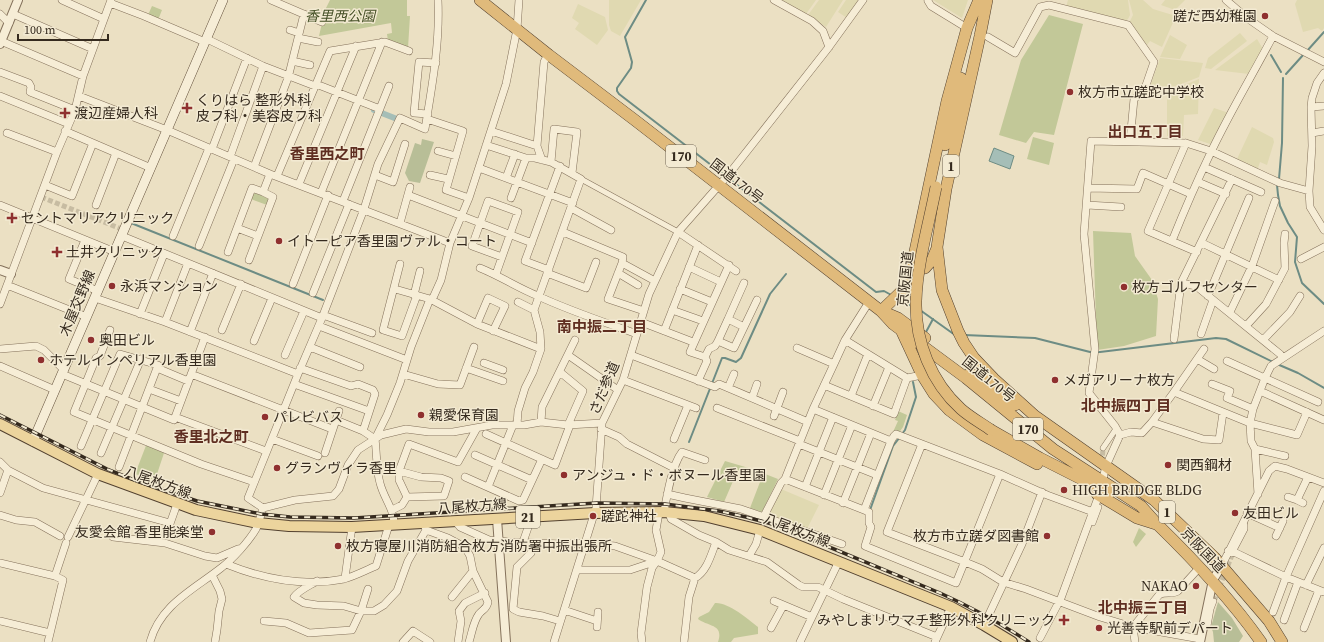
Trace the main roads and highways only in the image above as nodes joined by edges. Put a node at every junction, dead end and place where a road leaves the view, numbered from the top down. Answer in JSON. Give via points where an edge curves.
{"nodes":[{"id":1,"x":223,"y":0,"type":"edge"},
{"id":2,"x":480,"y":0,"type":"edge"},
{"id":3,"x":979,"y":0,"type":"edge"},
{"id":4,"x":987,"y":0,"type":"edge"},
{"id":5,"x":937,"y":247,"type":"junction"},
{"id":6,"x":911,"y":270,"type":"junction"},
{"id":7,"x":881,"y":311,"type":"junction"},
{"id":8,"x":901,"y":330,"type":"junction"},
{"id":9,"x":1035,"y":416,"type":"junction"},
{"id":10,"x":0,"y":424,"type":"edge"},
{"id":11,"x":33,"y":441,"type":"junction"},
{"id":12,"x":1101,"y":488,"type":"junction"},
{"id":13,"x":1245,"y":618,"type":"junction"},
{"id":14,"x":1012,"y":642,"type":"edge"},
{"id":15,"x":1255,"y":642,"type":"edge"},
{"id":16,"x":1261,"y":642,"type":"edge"},
{"id":17,"x":1282,"y":642,"type":"edge"}],
"edges":[{"from":1,"to":11,"type":"main road","name":"木屋交野線"},
{"from":2,"to":7,"type":"highway","name":"国道170号","number":"170","via":[[548,54],[724,179]]},
{"from":3,"to":6,"type":"highway","via":[[963,24]]},
{"from":3,"to":12,"type":"highway","name":"京阪国道","number":"1","bridge":true,"via":[[919,272],[916,301],[924,355],[937,380],[962,410],[1040,458]]},
{"from":4,"to":5,"type":"highway","name":"京阪国道","number":"1","via":[[984,36],[946,189]]},
{"from":5,"to":6,"type":"highway","via":[[932,260],[925,268]]},
{"from":5,"to":9,"type":"highway","name":"京阪国道","number":"1","via":[[942,290],[964,343],[994,379]]},
{"from":6,"to":7,"type":"highway","via":[[904,289]]},
{"from":7,"to":8,"type":"highway","name":"国道170号","number":"170"},
{"from":7,"to":9,"type":"highway","name":"国道170号","number":"170","via":[[898,318],[989,387]]},
{"from":8,"to":12,"type":"highway","name":"国道170号","number":"170","via":[[966,378]]},
{"from":8,"to":12,"type":"highway","via":[[922,375],[934,394],[949,410],[982,435],[1019,455]]},
{"from":9,"to":17,"type":"highway","name":"京阪国道","number":"1","via":[[1154,500],[1222,565],[1269,621]]},
{"from":10,"to":11,"type":"main road","name":"八尾枚方線","number":"21"},
{"from":11,"to":14,"type":"main road","name":"八尾枚方線","number":"21","via":[[98,474],[177,504],[258,523],[352,527],[393,519],[425,527],[455,521],[595,513],[704,516],[760,530],[839,562],[950,608]]},
{"from":12,"to":13,"type":"highway","name":"京阪国道","number":"1","via":[[1157,524],[1213,580]]},
{"from":13,"to":15,"type":"highway","via":[[1246,626]]},
{"from":13,"to":16,"type":"highway","name":"京阪国道","number":"1"}]}
